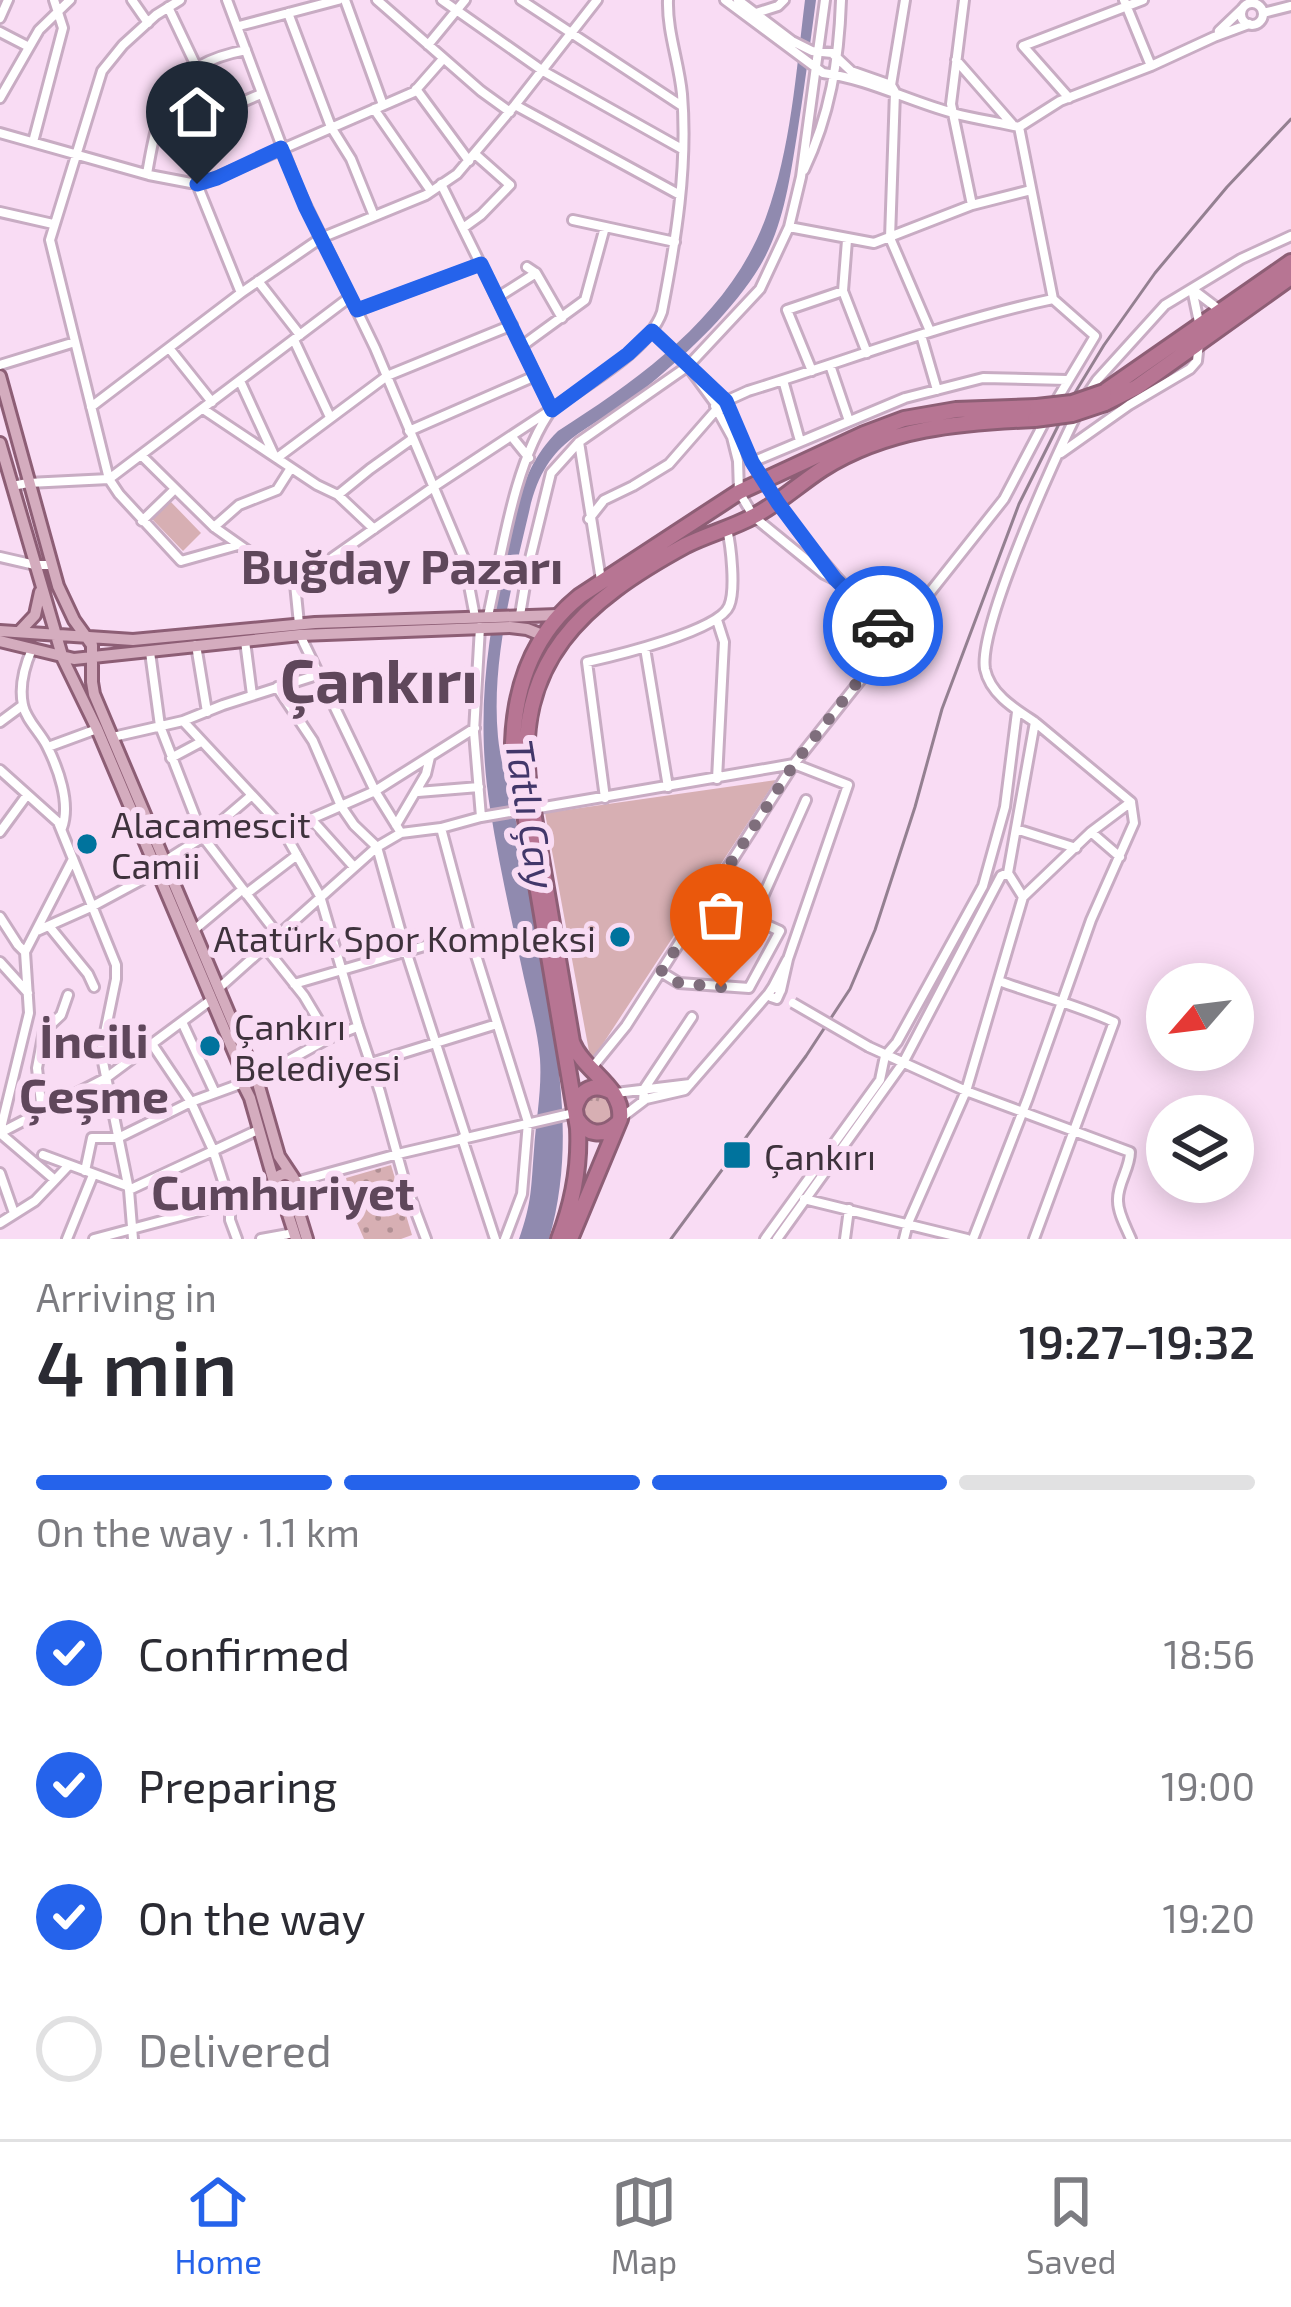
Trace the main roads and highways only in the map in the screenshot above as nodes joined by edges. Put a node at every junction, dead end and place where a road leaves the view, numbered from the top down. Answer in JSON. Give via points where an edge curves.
{"nodes":[{"id":1,"x":1291,"y":262,"type":"edge"},
{"id":2,"x":1291,"y":277,"type":"edge"},
{"id":3,"x":1200,"y":334,"type":"junction"},
{"id":4,"x":0,"y":377,"type":"edge"},
{"id":5,"x":1036,"y":413,"type":"junction"},
{"id":6,"x":0,"y":443,"type":"edge"},
{"id":7,"x":41,"y":583,"type":"junction"},
{"id":8,"x":559,"y":615,"type":"junction"},
{"id":9,"x":515,"y":619,"type":"junction"},
{"id":10,"x":299,"y":630,"type":"junction"},
{"id":11,"x":0,"y":631,"type":"edge"},
{"id":12,"x":17,"y":633,"type":"junction"},
{"id":13,"x":57,"y":635,"type":"junction"},
{"id":14,"x":542,"y":635,"type":"junction"},
{"id":15,"x":88,"y":638,"type":"junction"},
{"id":16,"x":0,"y":641,"type":"edge"},
{"id":17,"x":62,"y":657,"type":"junction"},
{"id":18,"x":92,"y":657,"type":"junction"},
{"id":19,"x":524,"y":810,"type":"junction"},
{"id":20,"x":160,"y":867,"type":"junction"},
{"id":21,"x":250,"y":1081,"type":"junction"},
{"id":22,"x":614,"y":1093,"type":"junction"},
{"id":23,"x":573,"y":1114,"type":"junction"},
{"id":24,"x":620,"y":1119,"type":"junction"},
{"id":25,"x":295,"y":1182,"type":"junction"},
{"id":26,"x":275,"y":1189,"type":"junction"},
{"id":27,"x":295,"y":1236,"type":"edge"},
{"id":28,"x":307,"y":1239,"type":"edge"},
{"id":29,"x":559,"y":1239,"type":"edge"},
{"id":30,"x":570,"y":1239,"type":"edge"}],
"edges":[{"from":1,"to":3,"type":"highway"},
{"from":2,"to":3,"type":"highway"},
{"from":3,"to":5,"type":"highway","bridge":true,"via":[[1137,387],[1072,414]]},
{"from":4,"to":15,"type":"main road","via":[[51,565]]},
{"from":5,"to":8,"type":"highway","via":[[956,410],[864,434],[739,492]]},
{"from":5,"to":19,"type":"highway","via":[[888,438],[608,594],[582,615],[534,692]]},
{"from":6,"to":7,"type":"main road"},
{"from":7,"to":12,"type":"main road","via":[[37,610]]},
{"from":7,"to":13,"type":"main road"},
{"from":8,"to":9,"type":"main road"},
{"from":8,"to":14,"type":"highway"},
{"from":9,"to":10,"type":"main road"},
{"from":9,"to":14,"type":"main road"},
{"from":10,"to":15,"type":"main road"},
{"from":10,"to":18,"type":"main road"},
{"from":11,"to":12,"type":"main road"},
{"from":12,"to":13,"type":"main road"},
{"from":13,"to":15,"type":"main road"},
{"from":13,"to":17,"type":"main road"},
{"from":14,"to":19,"type":"highway","via":[[514,719]]},
{"from":15,"to":18,"type":"main road"},
{"from":16,"to":17,"type":"main road"},
{"from":17,"to":18,"type":"main road"},
{"from":17,"to":20,"type":"main road"},
{"from":18,"to":20,"type":"main road","via":[[92,688]]},
{"from":19,"to":22,"type":"highway","via":[[572,1042]]},
{"from":19,"to":23,"type":"highway"},
{"from":20,"to":21,"type":"main road"},
{"from":20,"to":21,"type":"main road","via":[[219,988]]},
{"from":21,"to":25,"type":"main road"},
{"from":21,"to":26,"type":"main road"},
{"from":22,"to":23,"type":"highway","via":[[592,1088]]},
{"from":22,"to":24,"type":"highway"},
{"from":23,"to":24,"type":"highway","via":[[595,1133]]},
{"from":23,"to":29,"type":"highway","via":[[577,1172]]},
{"from":24,"to":30,"type":"highway"},
{"from":25,"to":26,"type":"main road","via":[[287,1197]]},
{"from":25,"to":26,"type":"main road","via":[[282,1174]]},
{"from":25,"to":28,"type":"main road"},
{"from":26,"to":27,"type":"main road"}]}
